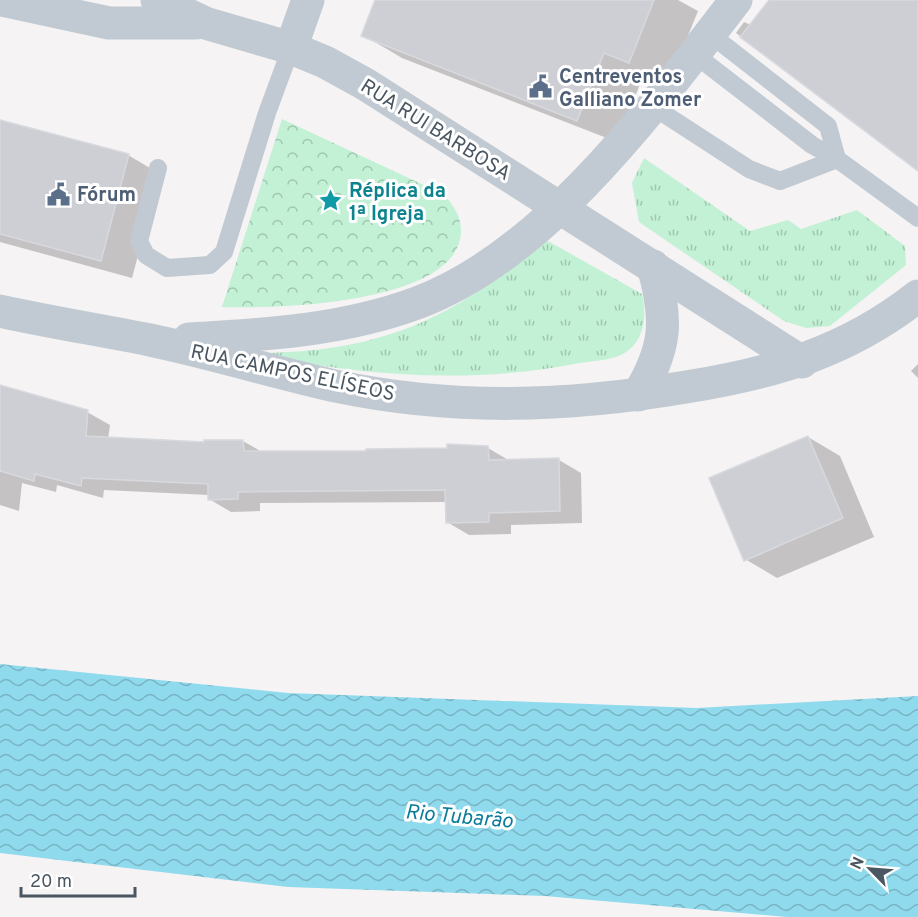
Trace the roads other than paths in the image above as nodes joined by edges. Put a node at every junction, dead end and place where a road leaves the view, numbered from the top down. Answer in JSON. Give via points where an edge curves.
{"nodes":[{"id":1,"x":3,"y":0,"type":"edge"},
{"id":2,"x":157,"y":0,"type":"edge"},
{"id":3,"x":309,"y":0,"type":"edge"},
{"id":4,"x":736,"y":0,"type":"edge"},
{"id":5,"x":205,"y":23,"type":"junction"},
{"id":6,"x":702,"y":44,"type":"junction"},
{"id":7,"x":291,"y":48,"type":"junction"},
{"id":8,"x":652,"y":106,"type":"junction"},
{"id":9,"x":837,"y":159,"type":"junction"},
{"id":10,"x":158,"y":168,"type":"dead end"},
{"id":11,"x":560,"y":207,"type":"junction"},
{"id":12,"x":918,"y":218,"type":"edge"},
{"id":13,"x":652,"y":266,"type":"junction"},
{"id":14,"x":906,"y":305,"type":"edge"},
{"id":15,"x":0,"y":311,"type":"edge"},
{"id":16,"x":151,"y":340,"type":"junction"},
{"id":17,"x":801,"y":362,"type":"junction"},
{"id":18,"x":638,"y":395,"type":"junction"}],
"edges":[{"from":1,"to":5,"type":"street","name":"RUA RUI BARBOSA","via":[[109,23]]},
{"from":2,"to":5,"type":"street","name":"RUA RUI BARBOSA"},
{"from":3,"to":7,"type":"street"},
{"from":4,"to":6,"type":"street"},
{"from":5,"to":7,"type":"street","name":"RUA RUI BARBOSA"},
{"from":6,"to":8,"type":"street"},
{"from":6,"to":9,"type":"lane","via":[[812,145]]},
{"from":6,"to":9,"type":"lane","via":[[828,126]]},
{"from":7,"to":10,"type":"lane","via":[[224,252],[210,265],[167,268],[146,255],[139,241]]},
{"from":7,"to":11,"type":"street","name":"RUA RUI BARBOSA","via":[[365,84]]},
{"from":8,"to":9,"type":"lane","via":[[749,169],[780,181]]},
{"from":8,"to":11,"type":"street"},
{"from":9,"to":12,"type":"lane"},
{"from":11,"to":13,"type":"street","name":"RUA RUI BARBOSA"},
{"from":11,"to":16,"type":"street","via":[[505,253],[459,284],[417,303],[358,320],[302,330]]},
{"from":13,"to":17,"type":"street","name":"RUA RUI BARBOSA"},
{"from":13,"to":18,"type":"street","via":[[664,331],[652,372]]},
{"from":14,"to":17,"type":"street","name":"RUA CAMPOS ELÍSEOS","via":[[840,346]]},
{"from":15,"to":16,"type":"street","name":"RUA CAMPOS ELÍSEOS"},
{"from":16,"to":18,"type":"street","name":"RUA CAMPOS ELÍSEOS","via":[[336,386],[419,399],[569,403]]},
{"from":17,"to":18,"type":"street","name":"RUA CAMPOS ELÍSEOS","via":[[752,375]]}]}
